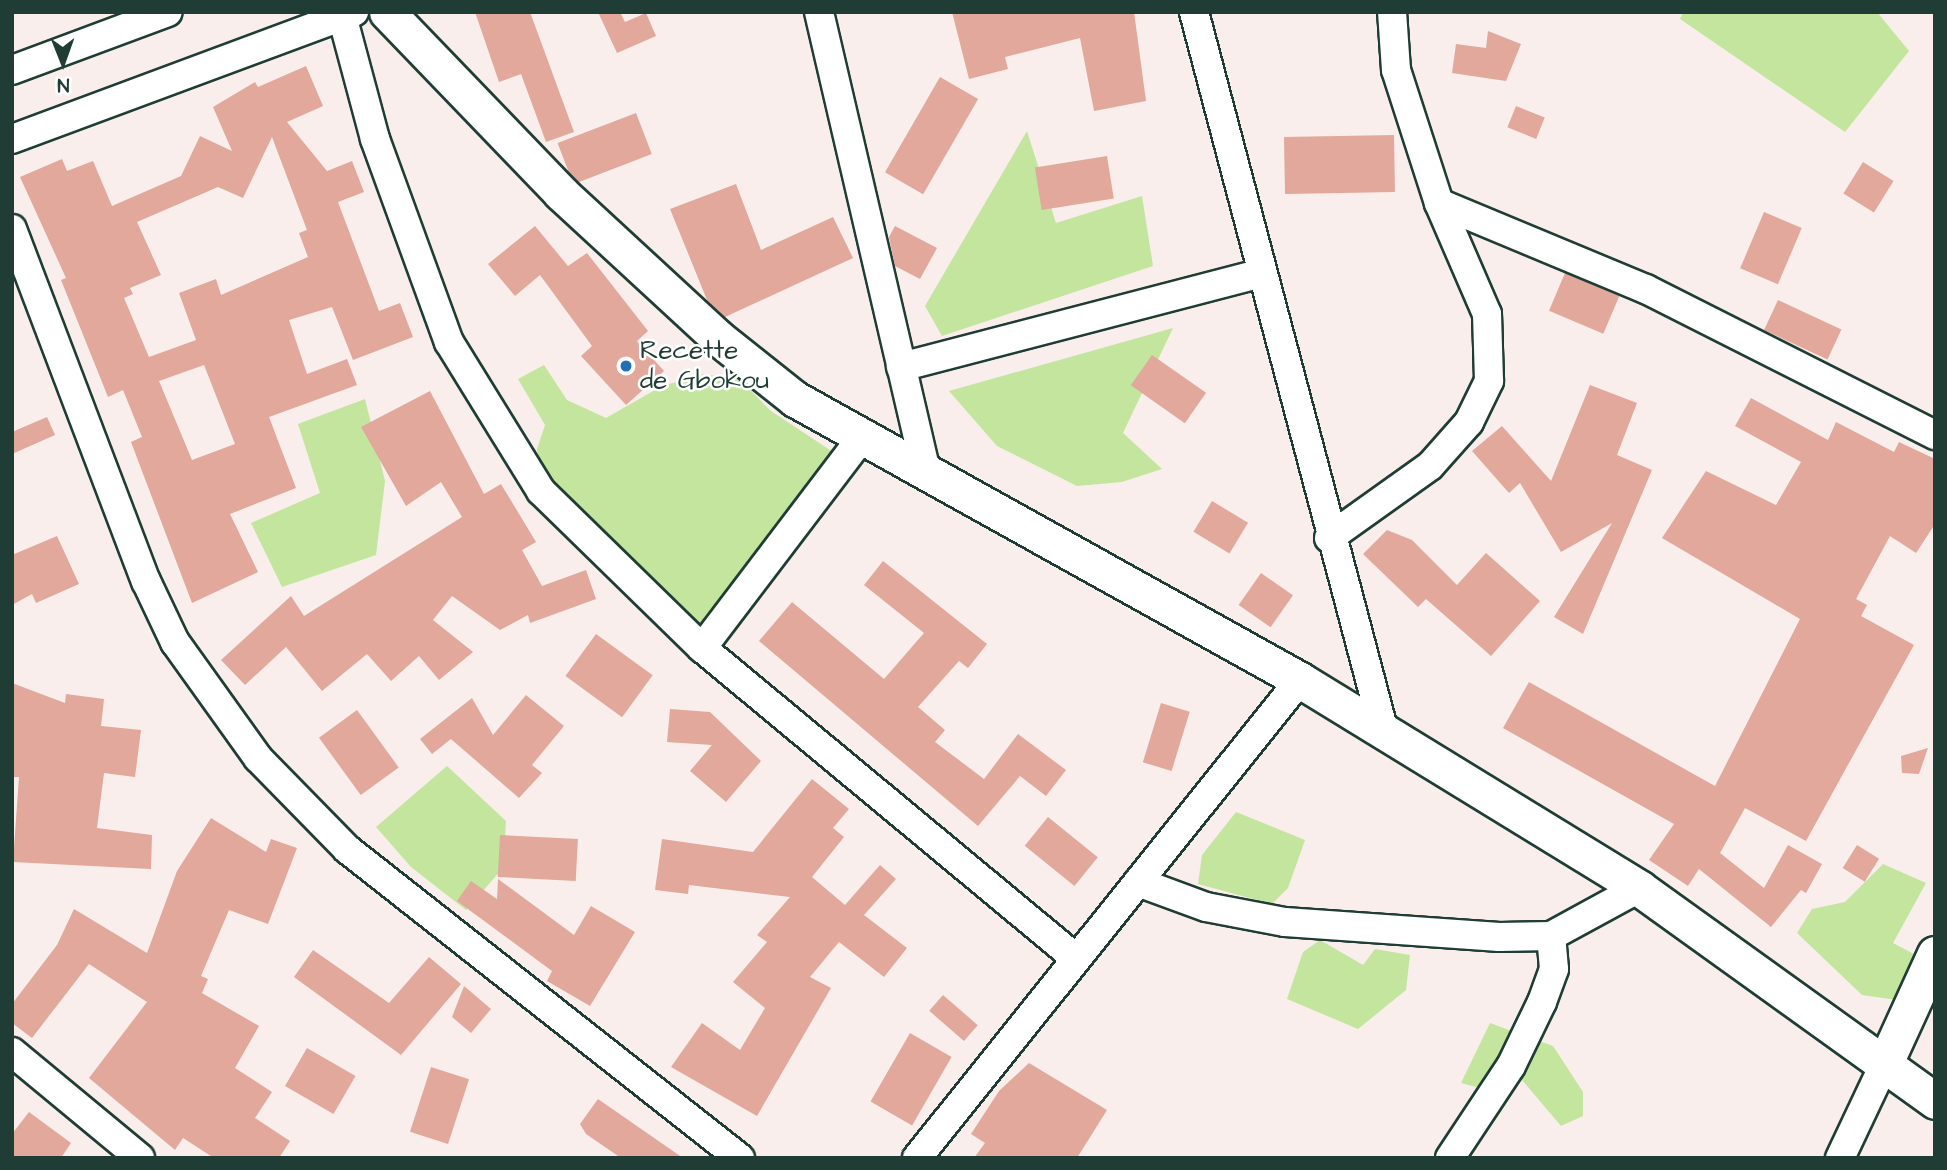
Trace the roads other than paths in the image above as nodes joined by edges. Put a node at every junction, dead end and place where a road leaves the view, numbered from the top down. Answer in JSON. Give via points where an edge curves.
{"nodes":[{"id":1,"x":168,"y":12,"type":"edge"},
{"id":2,"x":387,"y":12,"type":"edge"},
{"id":3,"x":818,"y":12,"type":"edge"},
{"id":4,"x":1194,"y":12,"type":"edge"},
{"id":5,"x":1392,"y":12,"type":"edge"},
{"id":6,"x":346,"y":14,"type":"edge"},
{"id":7,"x":12,"y":70,"type":"edge"},
{"id":8,"x":12,"y":139,"type":"edge"},
{"id":9,"x":1439,"y":203,"type":"junction"},
{"id":10,"x":12,"y":229,"type":"edge"},
{"id":11,"x":1262,"y":273,"type":"junction"},
{"id":12,"x":901,"y":367,"type":"junction"},
{"id":13,"x":1935,"y":435,"type":"edge"},
{"id":14,"x":860,"y":440,"type":"junction"},
{"id":15,"x":927,"y":475,"type":"junction"},
{"id":16,"x":1329,"y":538,"type":"junction"},
{"id":17,"x":702,"y":648,"type":"junction"},
{"id":18,"x":1300,"y":680,"type":"junction"},
{"id":19,"x":1384,"y":733,"type":"junction"},
{"id":20,"x":1138,"y":882,"type":"junction"},
{"id":21,"x":1639,"y":888,"type":"junction"},
{"id":22,"x":1551,"y":936,"type":"junction"},
{"id":23,"x":1935,"y":954,"type":"edge"},
{"id":24,"x":1076,"y":959,"type":"junction"},
{"id":25,"x":12,"y":1052,"type":"edge"},
{"id":26,"x":1885,"y":1063,"type":"junction"},
{"id":27,"x":1935,"y":1101,"type":"edge"},
{"id":28,"x":140,"y":1158,"type":"edge"},
{"id":29,"x":740,"y":1158,"type":"edge"},
{"id":30,"x":917,"y":1158,"type":"edge"},
{"id":31,"x":1450,"y":1158,"type":"edge"},
{"id":32,"x":1840,"y":1158,"type":"edge"}],
"edges":[{"from":1,"to":7,"type":"street"},
{"from":2,"to":14,"type":"street","via":[[561,193],[717,337],[795,400]]},
{"from":3,"to":12,"type":"street"},
{"from":4,"to":11,"type":"street"},
{"from":5,"to":9,"type":"street","via":[[1396,70]]},
{"from":6,"to":8,"type":"street"},
{"from":6,"to":17,"type":"street","via":[[375,139],[444,329],[486,409],[541,491]]},
{"from":9,"to":13,"type":"street","via":[[1646,289]]},
{"from":9,"to":16,"type":"street","via":[[1487,314],[1489,381],[1469,422],[1430,466]]},
{"from":10,"to":29,"type":"street","via":[[152,593],[175,642],[258,758],[347,849]]},
{"from":11,"to":12,"type":"street"},
{"from":11,"to":16,"type":"street"},
{"from":12,"to":15,"type":"street"},
{"from":14,"to":15,"type":"street"},
{"from":14,"to":17,"type":"street"},
{"from":15,"to":18,"type":"street"},
{"from":16,"to":19,"type":"street"},
{"from":17,"to":24,"type":"street"},
{"from":18,"to":19,"type":"street"},
{"from":18,"to":20,"type":"street"},
{"from":19,"to":21,"type":"street"},
{"from":20,"to":22,"type":"street","via":[[1206,907],[1285,922]]},
{"from":20,"to":24,"type":"street"},
{"from":21,"to":22,"type":"street"},
{"from":21,"to":26,"type":"street"},
{"from":22,"to":31,"type":"street","via":[[1553,969],[1542,1002],[1511,1066]]},
{"from":23,"to":26,"type":"street"},
{"from":24,"to":30,"type":"street"},
{"from":25,"to":28,"type":"street"},
{"from":26,"to":27,"type":"street"},
{"from":26,"to":32,"type":"street"}]}
